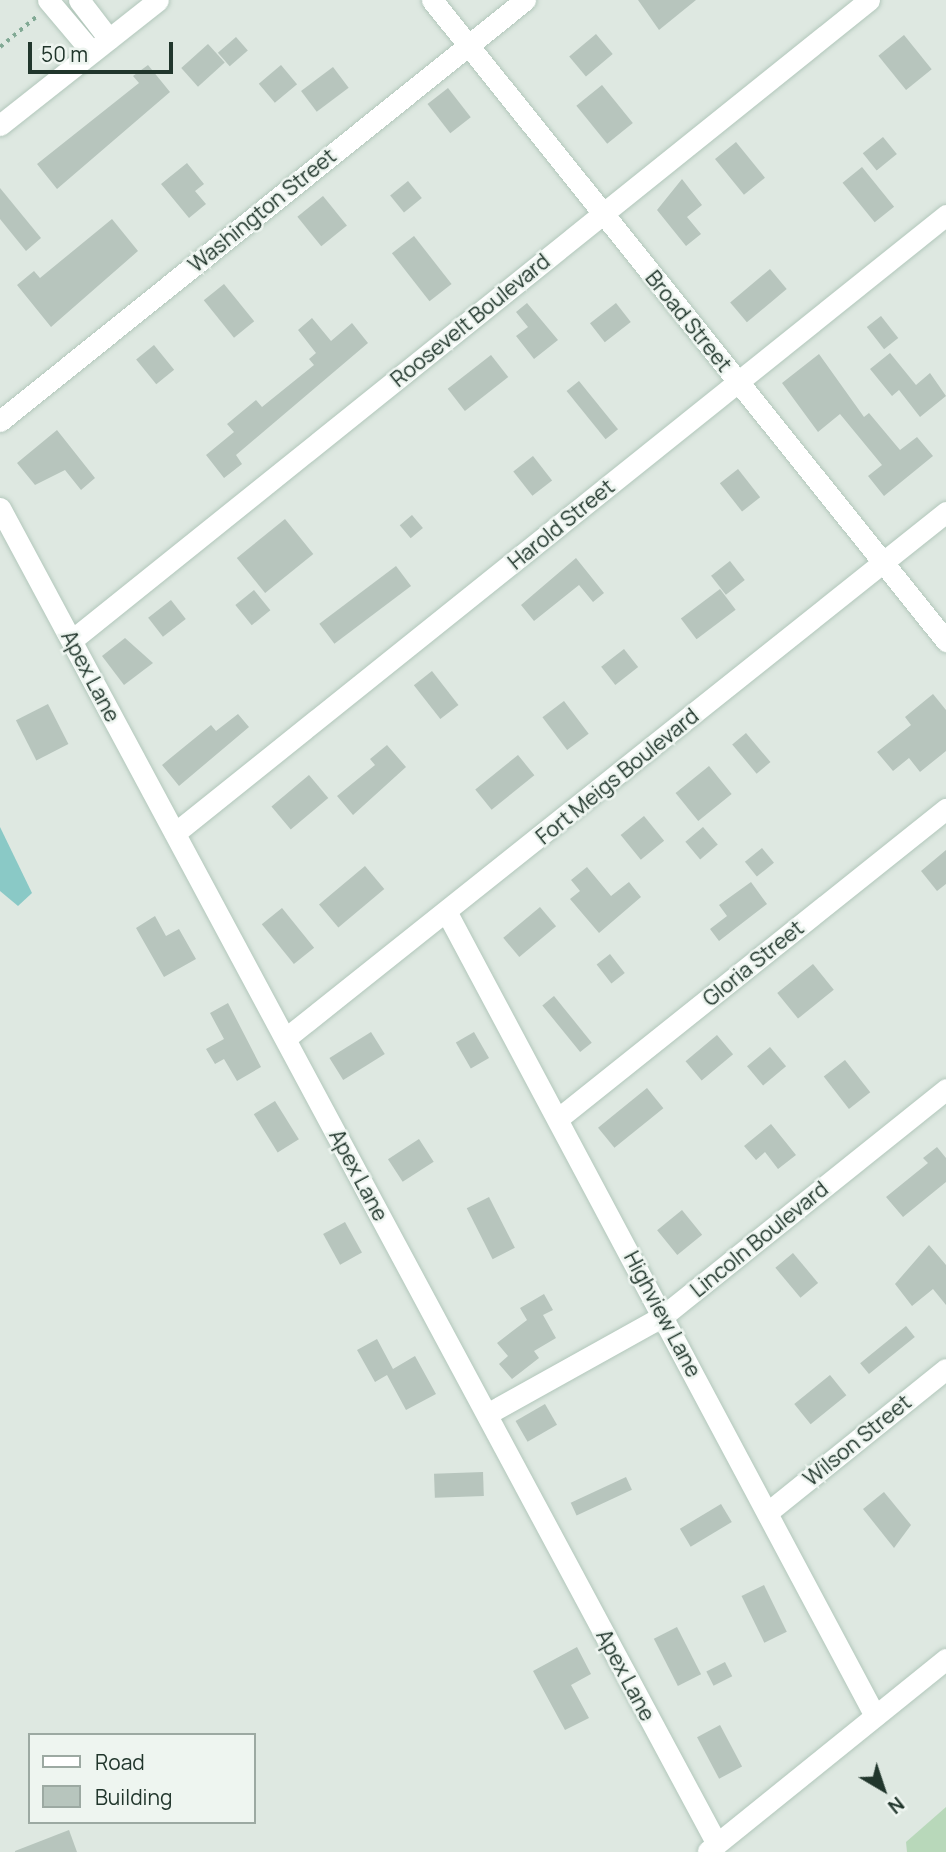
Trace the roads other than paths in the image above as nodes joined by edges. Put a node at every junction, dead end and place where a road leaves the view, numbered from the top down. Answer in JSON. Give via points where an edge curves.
{"nodes":[{"id":1,"x":79,"y":0,"type":"edge"},
{"id":2,"x":158,"y":0,"type":"edge"},
{"id":3,"x":432,"y":0,"type":"edge"},
{"id":4,"x":524,"y":0,"type":"edge"},
{"id":5,"x":869,"y":0,"type":"edge"},
{"id":6,"x":47,"y":4,"type":"edge"},
{"id":7,"x":109,"y":38,"type":"junction"},
{"id":8,"x":468,"y":45,"type":"junction"},
{"id":9,"x":92,"y":52,"type":"junction"},
{"id":10,"x":0,"y":125,"type":"edge"},
{"id":11,"x":603,"y":213,"type":"junction"},
{"id":12,"x":946,"y":215,"type":"edge"},
{"id":13,"x":737,"y":382,"type":"junction"},
{"id":14,"x":0,"y":421,"type":"edge"},
{"id":15,"x":0,"y":508,"type":"edge"},
{"id":16,"x":946,"y":512,"type":"edge"},
{"id":17,"x":883,"y":562,"type":"junction"},
{"id":18,"x":72,"y":640,"type":"junction"},
{"id":19,"x":946,"y":641,"type":"edge"},
{"id":20,"x":946,"y":809,"type":"edge"},
{"id":21,"x":175,"y":833,"type":"junction"},
{"id":22,"x":447,"y":913,"type":"junction"},
{"id":23,"x":286,"y":1038,"type":"junction"},
{"id":24,"x":946,"y":1089,"type":"edge"},
{"id":25,"x":559,"y":1117,"type":"junction"},
{"id":26,"x":663,"y":1316,"type":"junction"},
{"id":27,"x":946,"y":1369,"type":"edge"},
{"id":28,"x":487,"y":1414,"type":"junction"},
{"id":29,"x":768,"y":1512,"type":"junction"},
{"id":30,"x":946,"y":1659,"type":"edge"},
{"id":31,"x":875,"y":1716,"type":"junction"},
{"id":32,"x":712,"y":1848,"type":"edge"}],
"edges":[{"from":1,"to":7,"type":"street"},
{"from":2,"to":7,"type":"street"},
{"from":3,"to":8,"type":"street","name":"Broad Street"},
{"from":4,"to":8,"type":"street","name":"Washington Street"},
{"from":5,"to":11,"type":"street","name":"Roosevelt Boulevard"},
{"from":6,"to":9,"type":"street"},
{"from":7,"to":9,"type":"street"},
{"from":8,"to":11,"type":"street","name":"Broad Street"},
{"from":8,"to":14,"type":"street","name":"Washington Street"},
{"from":9,"to":10,"type":"street"},
{"from":11,"to":13,"type":"street","name":"Broad Street"},
{"from":11,"to":18,"type":"street","name":"Roosevelt Boulevard"},
{"from":12,"to":13,"type":"street","name":"Harold Street"},
{"from":13,"to":17,"type":"street","name":"Broad Street"},
{"from":13,"to":21,"type":"street","name":"Harold Street"},
{"from":15,"to":18,"type":"street","name":"Apex Lane"},
{"from":16,"to":17,"type":"street","name":"Fort Meigs Boulevard"},
{"from":17,"to":19,"type":"street","name":"Broad Street"},
{"from":17,"to":22,"type":"street","name":"Fort Meigs Boulevard"},
{"from":18,"to":21,"type":"street","name":"Apex Lane"},
{"from":20,"to":25,"type":"street","name":"Gloria Street"},
{"from":21,"to":23,"type":"street","name":"Apex Lane"},
{"from":22,"to":23,"type":"street","name":"Fort Meigs Boulevard"},
{"from":22,"to":25,"type":"street","name":"Highview Lane"},
{"from":23,"to":28,"type":"street","name":"Apex Lane"},
{"from":24,"to":26,"type":"street","name":"Lincoln Boulevard"},
{"from":25,"to":26,"type":"street","name":"Highview Lane"},
{"from":26,"to":28,"type":"street","name":"Lincoln Boulevard"},
{"from":26,"to":29,"type":"street","name":"Highview Lane"},
{"from":27,"to":29,"type":"street","name":"Wilson Street"},
{"from":28,"to":32,"type":"street","name":"Apex Lane"},
{"from":29,"to":31,"type":"street","name":"Highview Lane"},
{"from":30,"to":31,"type":"street"},
{"from":31,"to":32,"type":"street"}]}
